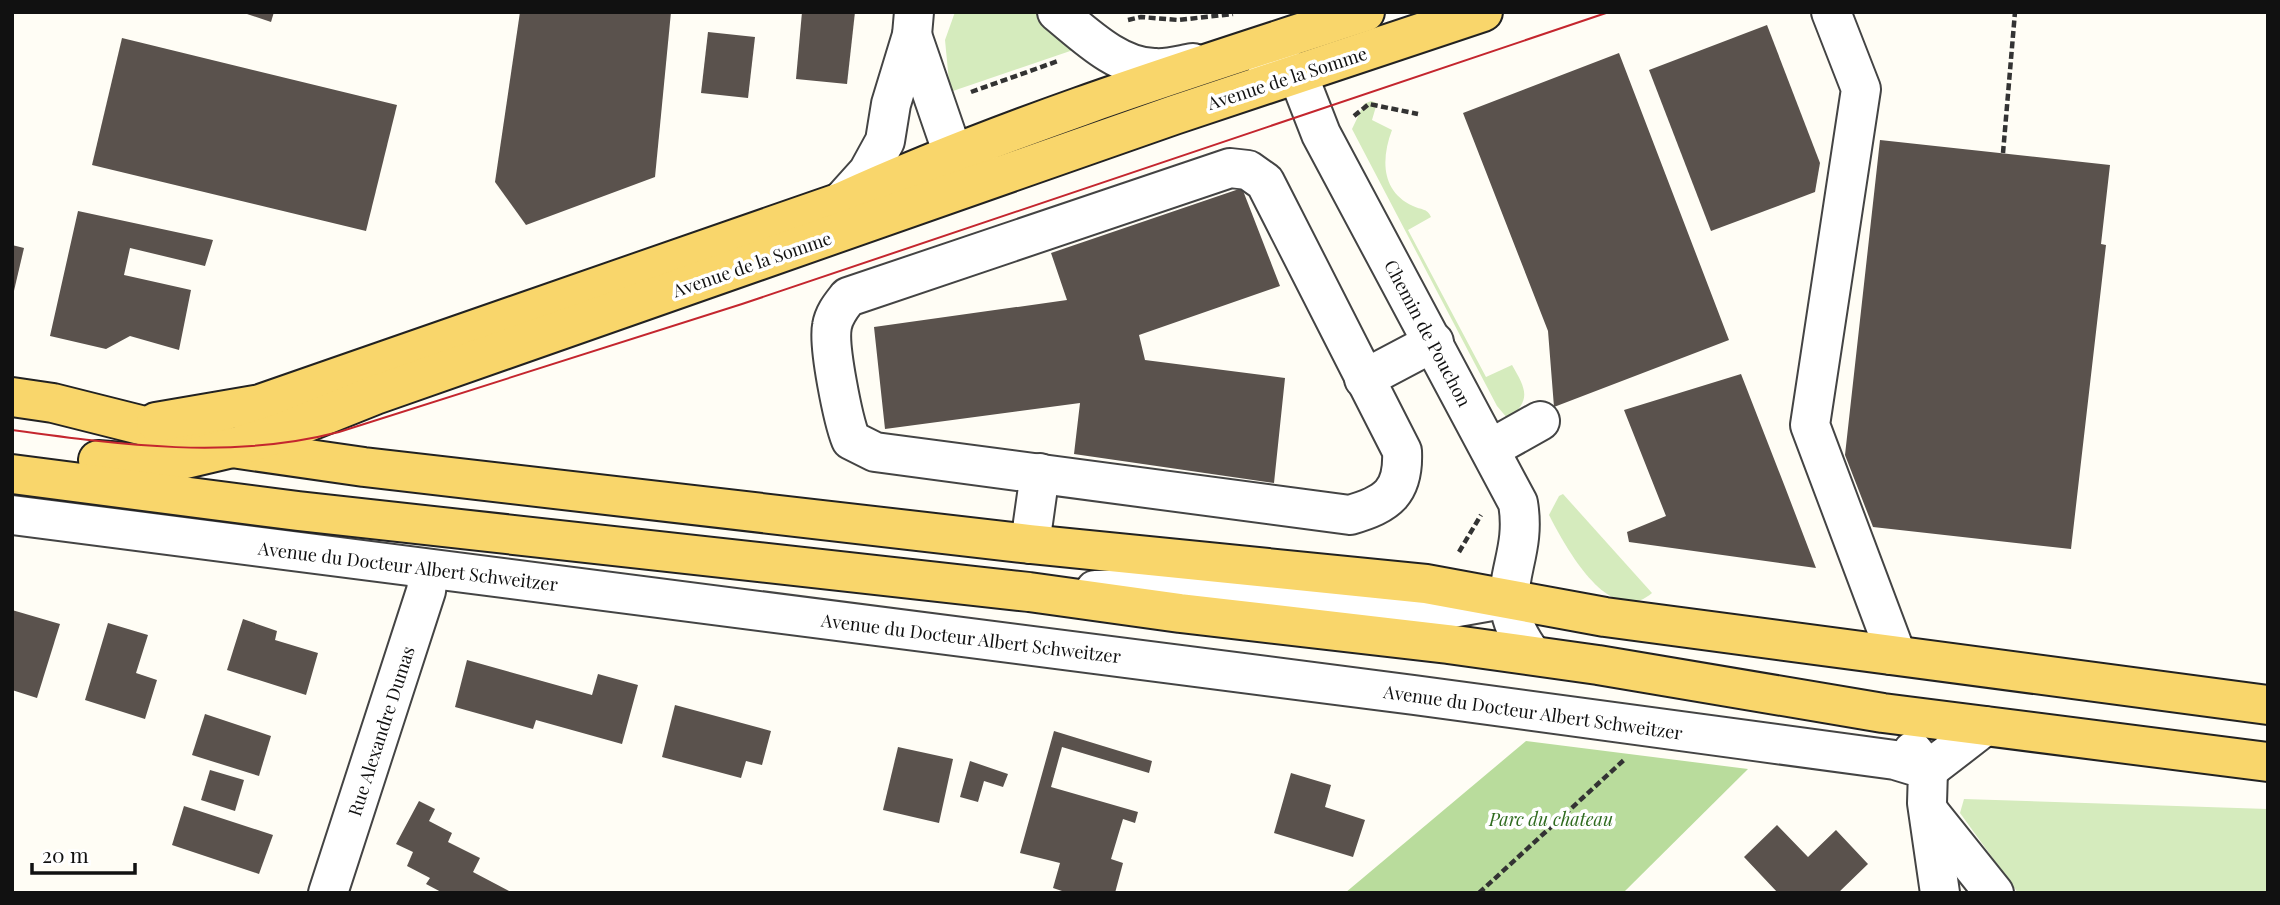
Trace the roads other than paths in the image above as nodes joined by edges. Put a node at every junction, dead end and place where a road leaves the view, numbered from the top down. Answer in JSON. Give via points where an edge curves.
{"nodes":[{"id":1,"x":1057,"y":12,"type":"edge"},
{"id":2,"x":1365,"y":12,"type":"edge"},
{"id":3,"x":1483,"y":12,"type":"edge"},
{"id":4,"x":1831,"y":12,"type":"edge"},
{"id":5,"x":920,"y":20,"type":"edge"},
{"id":6,"x":1232,"y":57,"type":"junction"},
{"id":7,"x":1298,"y":75,"type":"junction"},
{"id":8,"x":953,"y":154,"type":"junction"},
{"id":9,"x":1005,"y":175,"type":"junction"},
{"id":10,"x":841,"y":202,"type":"junction"},
{"id":11,"x":1434,"y":342,"type":"junction"},
{"id":12,"x":1364,"y":379,"type":"junction"},
{"id":13,"x":12,"y":397,"type":"edge"},
{"id":14,"x":1540,"y":421,"type":"dead end"},
{"id":15,"x":144,"y":424,"type":"junction"},
{"id":16,"x":232,"y":448,"type":"junction"},
{"id":17,"x":1490,"y":449,"type":"junction"},
{"id":18,"x":20,"y":467,"type":"edge"},
{"id":19,"x":1040,"y":473,"type":"junction"},
{"id":20,"x":12,"y":515,"type":"edge"},
{"id":21,"x":1030,"y":544,"type":"junction"},
{"id":22,"x":429,"y":569,"type":"junction"},
{"id":23,"x":1029,"y":592,"type":"junction"},
{"id":24,"x":1508,"y":598,"type":"junction"},
{"id":25,"x":1532,"y":655,"type":"junction"},
{"id":26,"x":1891,"y":656,"type":"junction"},
{"id":27,"x":2268,"y":705,"type":"edge"},
{"id":28,"x":1883,"y":713,"type":"junction"},
{"id":29,"x":1985,"y":726,"type":"junction"},
{"id":30,"x":2268,"y":736,"type":"edge"},
{"id":31,"x":2268,"y":762,"type":"edge"},
{"id":32,"x":1928,"y":770,"type":"junction"},
{"id":33,"x":1930,"y":813,"type":"junction"},
{"id":34,"x":328,"y":893,"type":"edge"},
{"id":35,"x":1940,"y":893,"type":"edge"},
{"id":36,"x":1994,"y":893,"type":"edge"}],
"edges":[{"from":1,"to":6,"type":"street","via":[[1097,45],[1136,65],[1155,68]]},
{"from":2,"to":6,"type":"main road","name":"Avenue de la Somme"},
{"from":3,"to":7,"type":"main road","name":"Avenue de la Somme"},
{"from":4,"to":26,"type":"street","via":[[1861,89],[1810,425],[1893,646]]},
{"from":5,"to":8,"type":"street"},
{"from":5,"to":10,"type":"street","via":[[891,104],[886,141],[868,172]]},
{"from":6,"to":7,"type":"street","via":[[1283,66]]},
{"from":6,"to":8,"type":"main road","name":"Avenue de la Somme"},
{"from":7,"to":9,"type":"main road","name":"Avenue de la Somme"},
{"from":7,"to":11,"type":"street","name":"Chemin de Pouchon","via":[[1321,134]]},
{"from":8,"to":9,"type":"street"},
{"from":8,"to":10,"type":"main road","name":"Avenue de la Somme"},
{"from":9,"to":16,"type":"main road","name":"Avenue de la Somme"},
{"from":10,"to":15,"type":"main road","name":"Avenue de la Somme","via":[[271,400]]},
{"from":11,"to":12,"type":"street"},
{"from":11,"to":17,"type":"street","name":"Chemin de Pouchon"},
{"from":12,"to":19,"type":"street","via":[[1402,451],[1403,471],[1394,493],[1375,508],[1350,515]]},
{"from":12,"to":19,"type":"street","via":[[1265,183],[1248,170],[1230,168],[848,297],[831,328],[842,419],[851,440],[875,452]]},
{"from":13,"to":15,"type":"main road","name":"Avenue de la Somme"},
{"from":14,"to":17,"type":"street"},
{"from":15,"to":16,"type":"main road"},
{"from":16,"to":18,"type":"main road","name":"Avenue de la Somme","via":[[160,465]]},
{"from":16,"to":21,"type":"main road","via":[[538,489]]},
{"from":17,"to":24,"type":"street","name":"Chemin de Pouchon","via":[[1518,503],[1521,520]]},
{"from":18,"to":23,"type":"main road","via":[[358,518]]},
{"from":19,"to":21,"type":"street"},
{"from":20,"to":22,"type":"street","name":"Avenue du Docteur Albert Schweitzer"},
{"from":21,"to":24,"type":"main road","via":[[1426,584]]},
{"from":22,"to":32,"type":"street","name":"Avenue du Docteur Albert Schweitzer","via":[[1414,695],[1895,761]]},
{"from":22,"to":34,"type":"street","name":"Rue Alexandre Dumas","via":[[426,591]]},
{"from":23,"to":24,"type":"street","via":[[1182,588],[1287,592],[1452,608]]},
{"from":23,"to":25,"type":"main road"},
{"from":24,"to":25,"type":"street","via":[[1510,618]]},
{"from":24,"to":26,"type":"main road","via":[[1605,617]]},
{"from":25,"to":28,"type":"main road"},
{"from":26,"to":27,"type":"main road"},
{"from":28,"to":29,"type":"main road"},
{"from":28,"to":32,"type":"street"},
{"from":29,"to":30,"type":"main road","via":[[2013,708]]},
{"from":29,"to":31,"type":"main road"},
{"from":29,"to":32,"type":"street"},
{"from":32,"to":33,"type":"street"},
{"from":33,"to":35,"type":"street"},
{"from":33,"to":36,"type":"street"}]}
